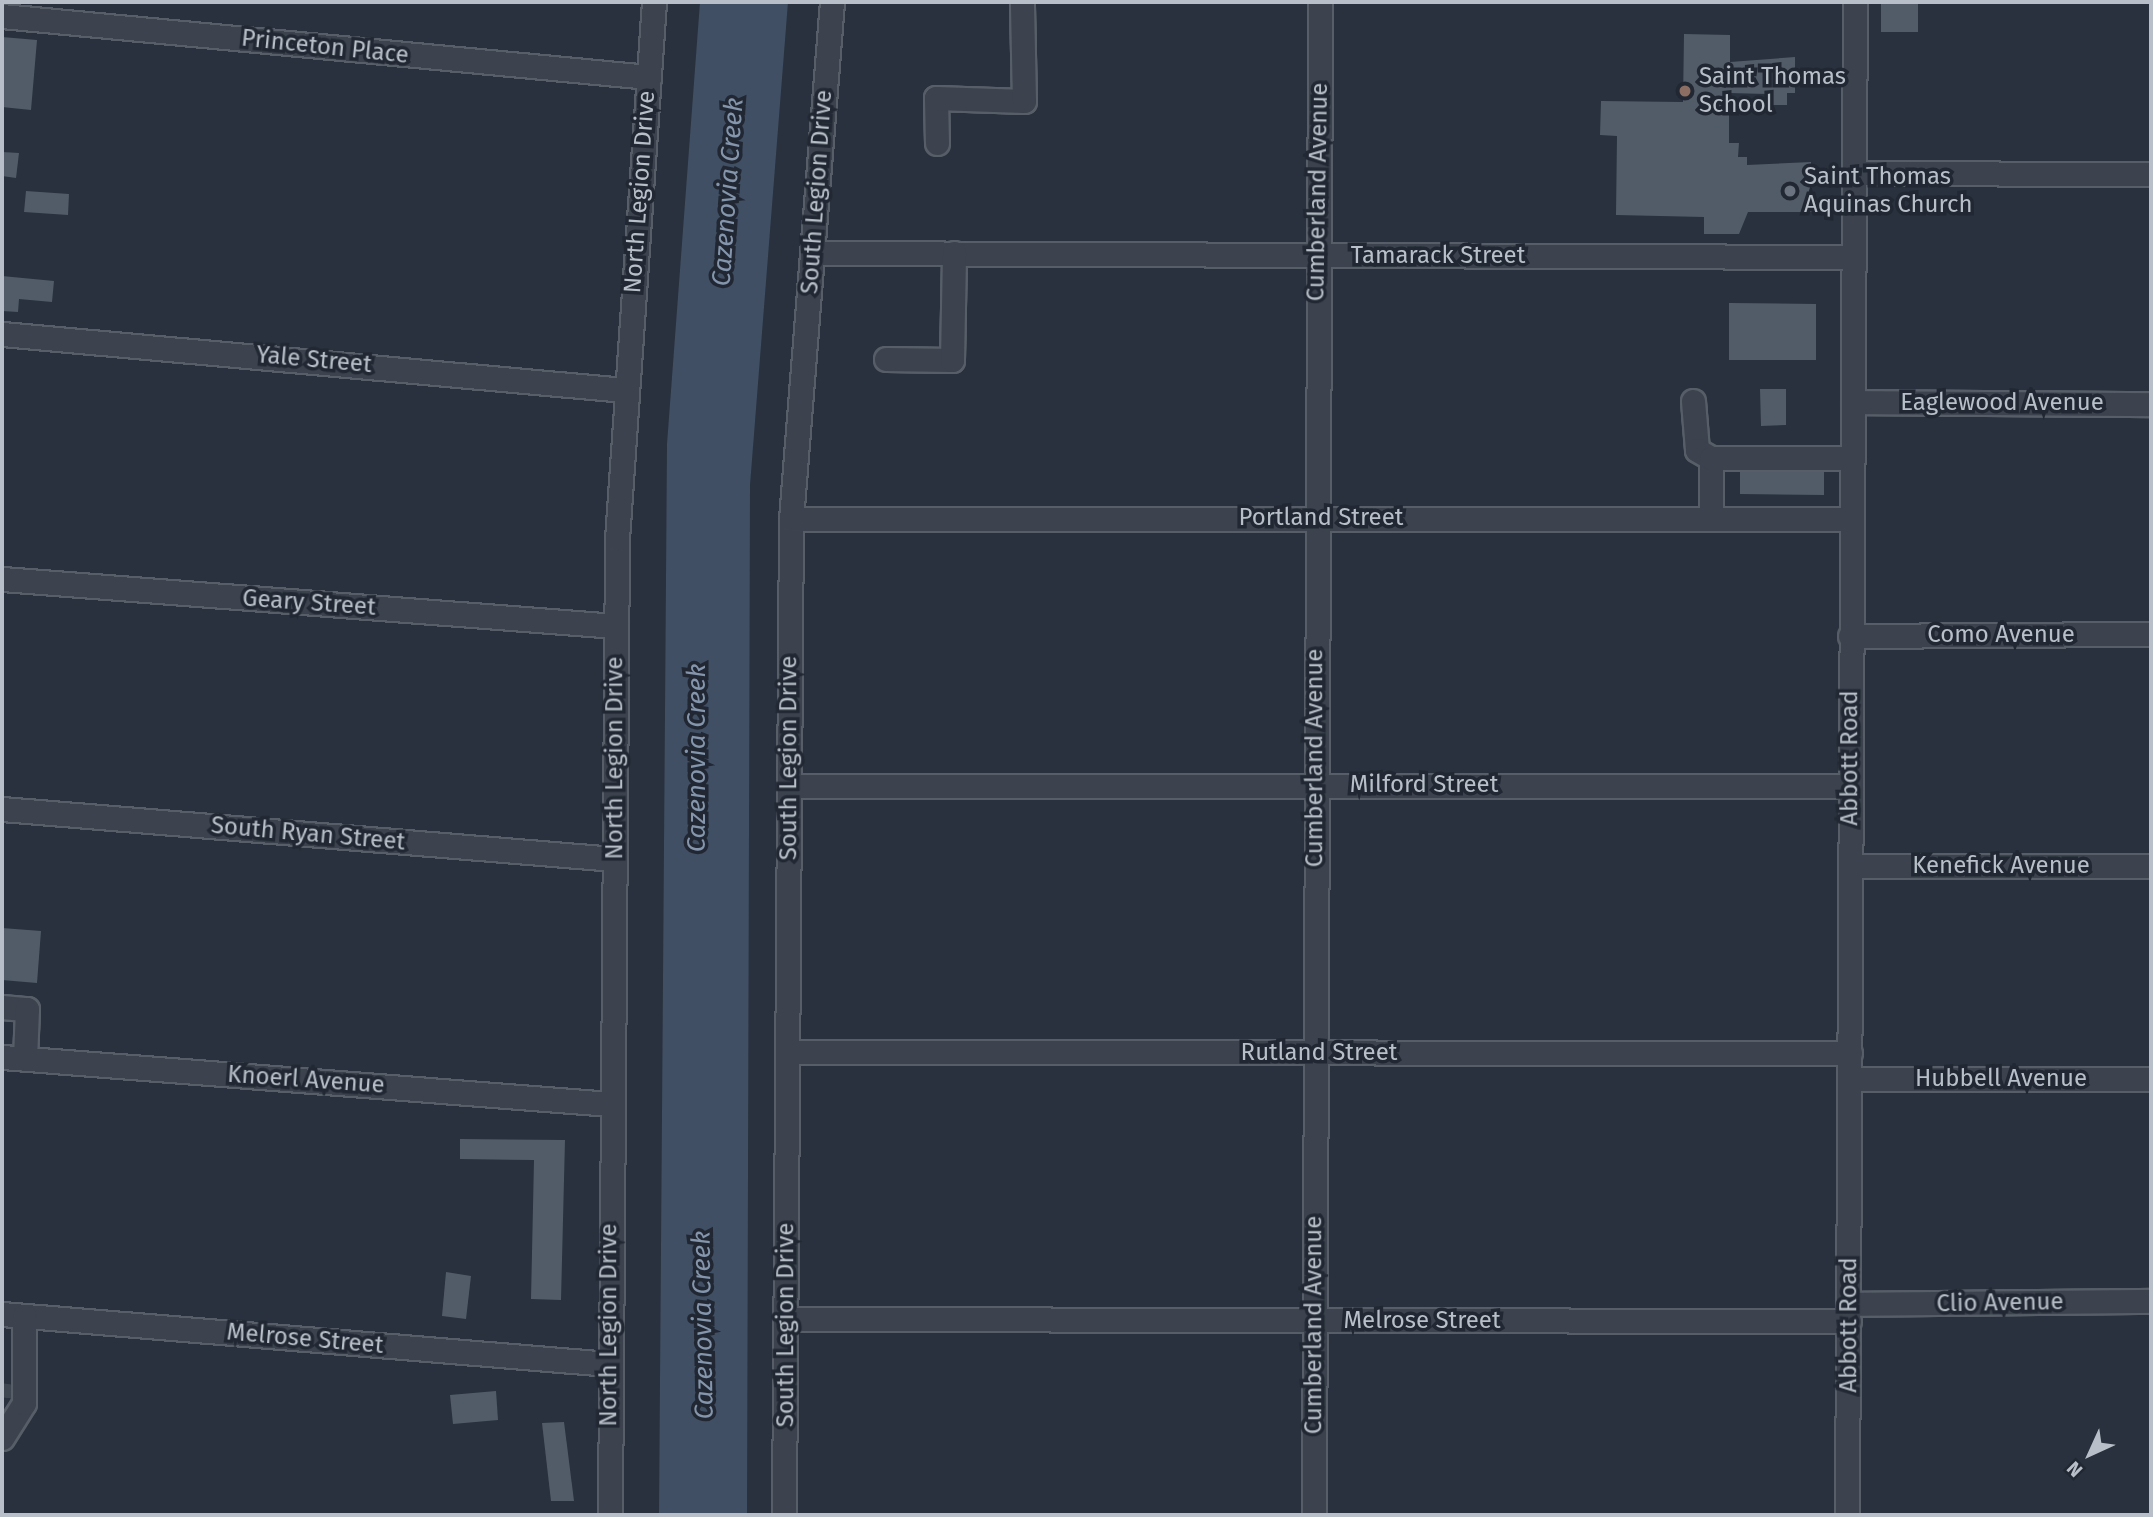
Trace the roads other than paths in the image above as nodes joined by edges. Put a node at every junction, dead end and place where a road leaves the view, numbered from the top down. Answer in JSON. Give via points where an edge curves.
{"nodes":[{"id":1,"x":654,"y":2,"type":"edge"},
{"id":2,"x":832,"y":2,"type":"edge"},
{"id":3,"x":1022,"y":2,"type":"edge"},
{"id":4,"x":1320,"y":2,"type":"edge"},
{"id":5,"x":1855,"y":2,"type":"edge"},
{"id":6,"x":42,"y":11,"type":"edge"},
{"id":7,"x":2,"y":16,"type":"edge"},
{"id":8,"x":649,"y":77,"type":"junction"},
{"id":9,"x":937,"y":142,"type":"dead end"},
{"id":10,"x":1854,"y":173,"type":"junction"},
{"id":11,"x":2151,"y":174,"type":"edge"},
{"id":12,"x":813,"y":253,"type":"junction"},
{"id":13,"x":954,"y":253,"type":"junction"},
{"id":14,"x":1317,"y":255,"type":"junction"},
{"id":15,"x":1853,"y":257,"type":"junction"},
{"id":16,"x":2,"y":334,"type":"edge"},
{"id":17,"x":886,"y":359,"type":"dead end"},
{"id":18,"x":625,"y":390,"type":"junction"},
{"id":19,"x":1693,"y":401,"type":"dead end"},
{"id":20,"x":1853,"y":402,"type":"junction"},
{"id":21,"x":2151,"y":404,"type":"edge"},
{"id":22,"x":1711,"y":458,"type":"junction"},
{"id":23,"x":1851,"y":458,"type":"junction"},
{"id":24,"x":1316,"y":518,"type":"junction"},
{"id":25,"x":1712,"y":518,"type":"junction"},
{"id":26,"x":791,"y":519,"type":"junction"},
{"id":27,"x":1852,"y":519,"type":"junction"},
{"id":28,"x":2,"y":579,"type":"edge"},
{"id":29,"x":616,"y":626,"type":"junction"},
{"id":30,"x":2151,"y":634,"type":"edge"},
{"id":31,"x":1850,"y":636,"type":"junction"},
{"id":32,"x":1315,"y":785,"type":"junction"},
{"id":33,"x":789,"y":786,"type":"junction"},
{"id":34,"x":1850,"y":786,"type":"junction"},
{"id":35,"x":2,"y":809,"type":"edge"},
{"id":36,"x":614,"y":859,"type":"junction"},
{"id":37,"x":1850,"y":866,"type":"junction"},
{"id":38,"x":2151,"y":866,"type":"edge"},
{"id":39,"x":2,"y":1007,"type":"edge"},
{"id":40,"x":788,"y":1052,"type":"junction"},
{"id":41,"x":1315,"y":1053,"type":"junction"},
{"id":42,"x":1850,"y":1053,"type":"junction"},
{"id":43,"x":2,"y":1057,"type":"edge"},
{"id":44,"x":25,"y":1059,"type":"junction"},
{"id":45,"x":1850,"y":1079,"type":"junction"},
{"id":46,"x":2151,"y":1079,"type":"edge"},
{"id":47,"x":610,"y":1104,"type":"junction"},
{"id":48,"x":2151,"y":1301,"type":"edge"},
{"id":49,"x":1849,"y":1312,"type":"junction"},
{"id":50,"x":13,"y":1315,"type":"edge"},
{"id":51,"x":786,"y":1319,"type":"junction"},
{"id":52,"x":1314,"y":1321,"type":"junction"},
{"id":53,"x":20,"y":1360,"type":"junction"},
{"id":54,"x":609,"y":1364,"type":"junction"},
{"id":55,"x":10,"y":1410,"type":"edge"},
{"id":56,"x":610,"y":1515,"type":"edge"},
{"id":57,"x":784,"y":1515,"type":"edge"},
{"id":58,"x":1314,"y":1515,"type":"edge"},
{"id":59,"x":1847,"y":1515,"type":"edge"}],
"edges":[{"from":1,"to":8,"type":"street","name":"North Legion Drive"},
{"from":2,"to":12,"type":"street","name":"South Legion Drive"},
{"from":3,"to":9,"type":"street","via":[[1024,101],[936,98]]},
{"from":4,"to":14,"type":"street","name":"Cumberland Avenue"},
{"from":5,"to":10,"type":"street","name":"Abbott Road"},
{"from":6,"to":7,"type":"street","name":"Princeton Place"},
{"from":6,"to":8,"type":"street","name":"Princeton Place"},
{"from":8,"to":18,"type":"street","name":"North Legion Drive"},
{"from":10,"to":11,"type":"street"},
{"from":10,"to":15,"type":"street","name":"Abbott Road"},
{"from":12,"to":13,"type":"street","name":"Tamarack Street"},
{"from":12,"to":26,"type":"street","name":"South Legion Drive"},
{"from":13,"to":14,"type":"street","name":"Tamarack Street"},
{"from":13,"to":17,"type":"street","via":[[952,360]]},
{"from":14,"to":15,"type":"street","name":"Tamarack Street"},
{"from":14,"to":24,"type":"street","name":"Cumberland Avenue"},
{"from":15,"to":20,"type":"street","name":"Abbott Road"},
{"from":16,"to":18,"type":"street","name":"Yale Street"},
{"from":18,"to":29,"type":"street","name":"North Legion Drive"},
{"from":19,"to":22,"type":"street","via":[[1697,450]]},
{"from":20,"to":21,"type":"street","name":"Eaglewood Avenue"},
{"from":20,"to":23,"type":"street","name":"Abbott Road"},
{"from":22,"to":23,"type":"street"},
{"from":22,"to":25,"type":"street"},
{"from":23,"to":27,"type":"street","name":"Abbott Road"},
{"from":24,"to":25,"type":"street","name":"Portland Street"},
{"from":24,"to":26,"type":"street","name":"Portland Street"},
{"from":24,"to":32,"type":"street","name":"Cumberland Avenue"},
{"from":25,"to":27,"type":"street","name":"Portland Street"},
{"from":26,"to":33,"type":"street","name":"South Legion Drive"},
{"from":27,"to":31,"type":"street","name":"Abbott Road"},
{"from":28,"to":29,"type":"street","name":"Geary Street"},
{"from":29,"to":36,"type":"street","name":"North Legion Drive"},
{"from":30,"to":31,"type":"street","name":"Como Avenue"},
{"from":31,"to":34,"type":"street","name":"Abbott Road"},
{"from":32,"to":33,"type":"street","name":"Milford Street"},
{"from":32,"to":34,"type":"street","name":"Milford Street"},
{"from":32,"to":41,"type":"street","name":"Cumberland Avenue"},
{"from":33,"to":40,"type":"street","name":"South Legion Drive"},
{"from":34,"to":37,"type":"street","name":"Abbott Road"},
{"from":35,"to":36,"type":"street","name":"South Ryan Street"},
{"from":36,"to":47,"type":"street","name":"North Legion Drive"},
{"from":37,"to":38,"type":"street","name":"Kenefick Avenue"},
{"from":37,"to":42,"type":"street","name":"Abbott Road"},
{"from":39,"to":44,"type":"street","via":[[27,1009]]},
{"from":40,"to":41,"type":"street","name":"Rutland Street"},
{"from":40,"to":51,"type":"street","name":"South Legion Drive"},
{"from":41,"to":42,"type":"street","name":"Rutland Street"},
{"from":41,"to":52,"type":"street","name":"Cumberland Avenue"},
{"from":42,"to":45,"type":"street","name":"Abbott Road"},
{"from":43,"to":44,"type":"street","name":"Knoerl Avenue"},
{"from":44,"to":47,"type":"street","name":"Knoerl Avenue"},
{"from":45,"to":46,"type":"street","name":"Hubbell Avenue"},
{"from":45,"to":49,"type":"street","name":"Abbott Road"},
{"from":47,"to":54,"type":"street","name":"North Legion Drive"},
{"from":48,"to":49,"type":"street","name":"Clio Avenue"},
{"from":49,"to":52,"type":"street","name":"Melrose Street"},
{"from":49,"to":59,"type":"street","name":"Abbott Road"},
{"from":50,"to":53,"type":"street"},
{"from":50,"to":54,"type":"street","name":"Melrose Street"},
{"from":51,"to":52,"type":"street","name":"Melrose Street"},
{"from":51,"to":57,"type":"street","name":"South Legion Drive"},
{"from":52,"to":58,"type":"street","name":"Cumberland Avenue"},
{"from":53,"to":55,"type":"street"},
{"from":53,"to":55,"type":"street","via":[[26,1374]]},
{"from":54,"to":56,"type":"street","name":"North Legion Drive"}]}
